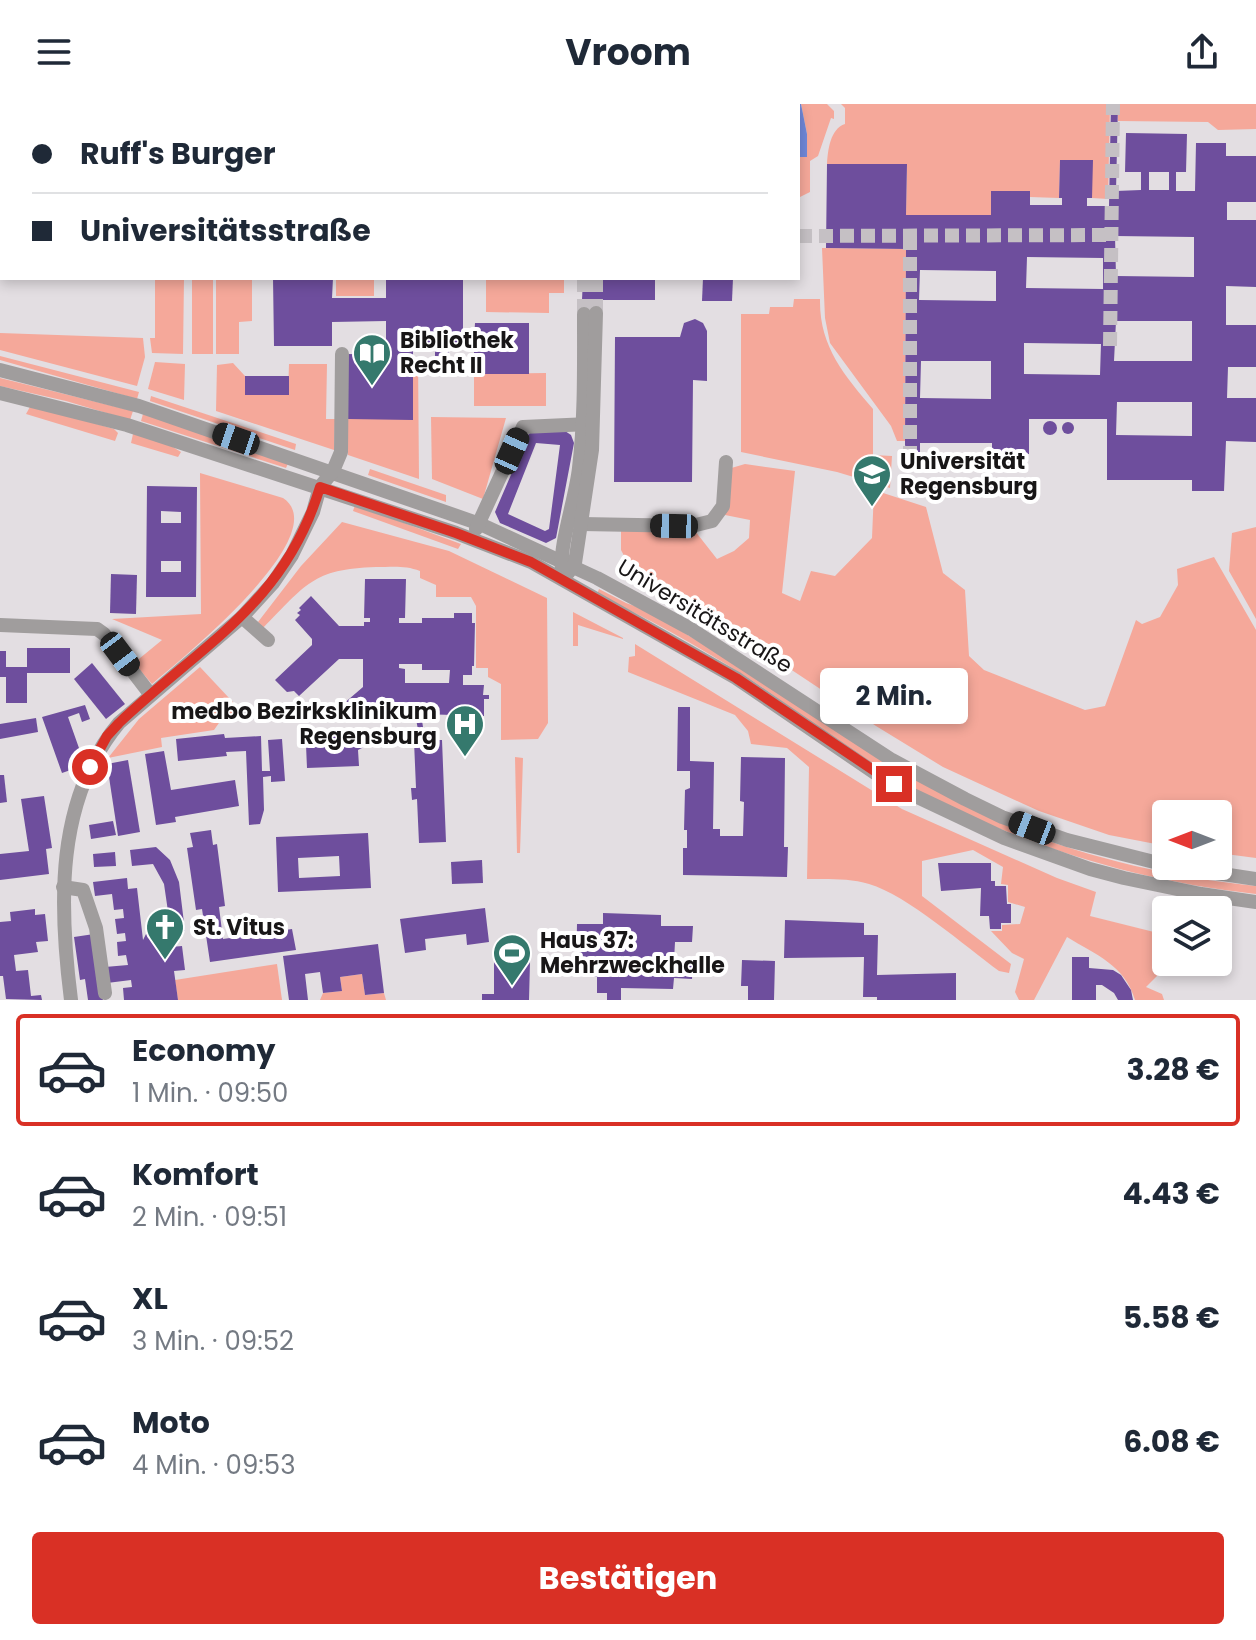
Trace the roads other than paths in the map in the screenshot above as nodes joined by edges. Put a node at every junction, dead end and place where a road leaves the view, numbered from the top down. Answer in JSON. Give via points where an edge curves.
{"nodes":[{"id":1,"x":590,"y":313,"type":"tunnel mouth"},
{"id":2,"x":342,"y":354,"type":"dead end"},
{"id":3,"x":0,"y":370,"type":"edge"},
{"id":4,"x":0,"y":393,"type":"edge"},
{"id":5,"x":588,"y":424,"type":"junction"},
{"id":6,"x":726,"y":462,"type":"dead end"},
{"id":7,"x":333,"y":471,"type":"junction"},
{"id":8,"x":320,"y":487,"type":"junction"},
{"id":9,"x":480,"y":524,"type":"junction"},
{"id":10,"x":582,"y":524,"type":"junction"},
{"id":11,"x":456,"y":533,"type":"junction"},
{"id":12,"x":567,"y":564,"type":"junction"},
{"id":13,"x":562,"y":579,"type":"junction"},
{"id":14,"x":242,"y":617,"type":"junction"},
{"id":15,"x":0,"y":625,"type":"edge"},
{"id":16,"x":268,"y":640,"type":"dead end"},
{"id":17,"x":150,"y":694,"type":"junction"},
{"id":18,"x":1152,"y":862,"type":"edge"},
{"id":19,"x":1232,"y":875,"type":"edge"},
{"id":20,"x":1256,"y":879,"type":"edge"},
{"id":21,"x":63,"y":887,"type":"junction"},
{"id":22,"x":1256,"y":902,"type":"edge"},
{"id":23,"x":105,"y":993,"type":"dead end"},
{"id":24,"x":71,"y":1000,"type":"edge"}],
"edges":[{"from":1,"to":5,"type":"street"},
{"from":2,"to":7,"type":"street","via":[[341,452]]},
{"from":3,"to":7,"type":"street","name":"Universitätsstraße","via":[[139,406]]},
{"from":4,"to":8,"type":"street","name":"Universitätsstraße","via":[[127,425]]},
{"from":5,"to":9,"type":"street","via":[[523,427]]},
{"from":5,"to":10,"type":"street"},
{"from":5,"to":12,"type":"street"},
{"from":6,"to":10,"type":"street","via":[[723,506],[712,521],[692,526]]},
{"from":7,"to":8,"type":"street"},
{"from":7,"to":9,"type":"street","name":"Universitätsstraße"},
{"from":8,"to":11,"type":"street","name":"Universitätsstraße"},
{"from":8,"to":14,"type":"street","via":[[292,555]]},
{"from":9,"to":11,"type":"street"},
{"from":9,"to":12,"type":"street","name":"Universitätsstraße"},
{"from":10,"to":12,"type":"street"},
{"from":11,"to":13,"type":"street","name":"Universitätsstraße"},
{"from":12,"to":13,"type":"street"},
{"from":12,"to":18,"type":"street","name":"Universitätsstraße","via":[[691,629],[882,754],[965,799],[1067,840]]},
{"from":13,"to":22,"type":"street","name":"Universitätsstraße","via":[[736,678],[875,773],[993,833],[1124,878]]},
{"from":14,"to":16,"type":"street"},
{"from":14,"to":17,"type":"street"},
{"from":15,"to":17,"type":"street","via":[[97,629]]},
{"from":17,"to":21,"type":"street","via":[[107,736],[90,767],[72,825]]},
{"from":19,"to":20,"type":"street","name":"Universitätsstraße"},
{"from":21,"to":23,"type":"street","via":[[83,890],[96,928]]},
{"from":21,"to":24,"type":"street"}]}
